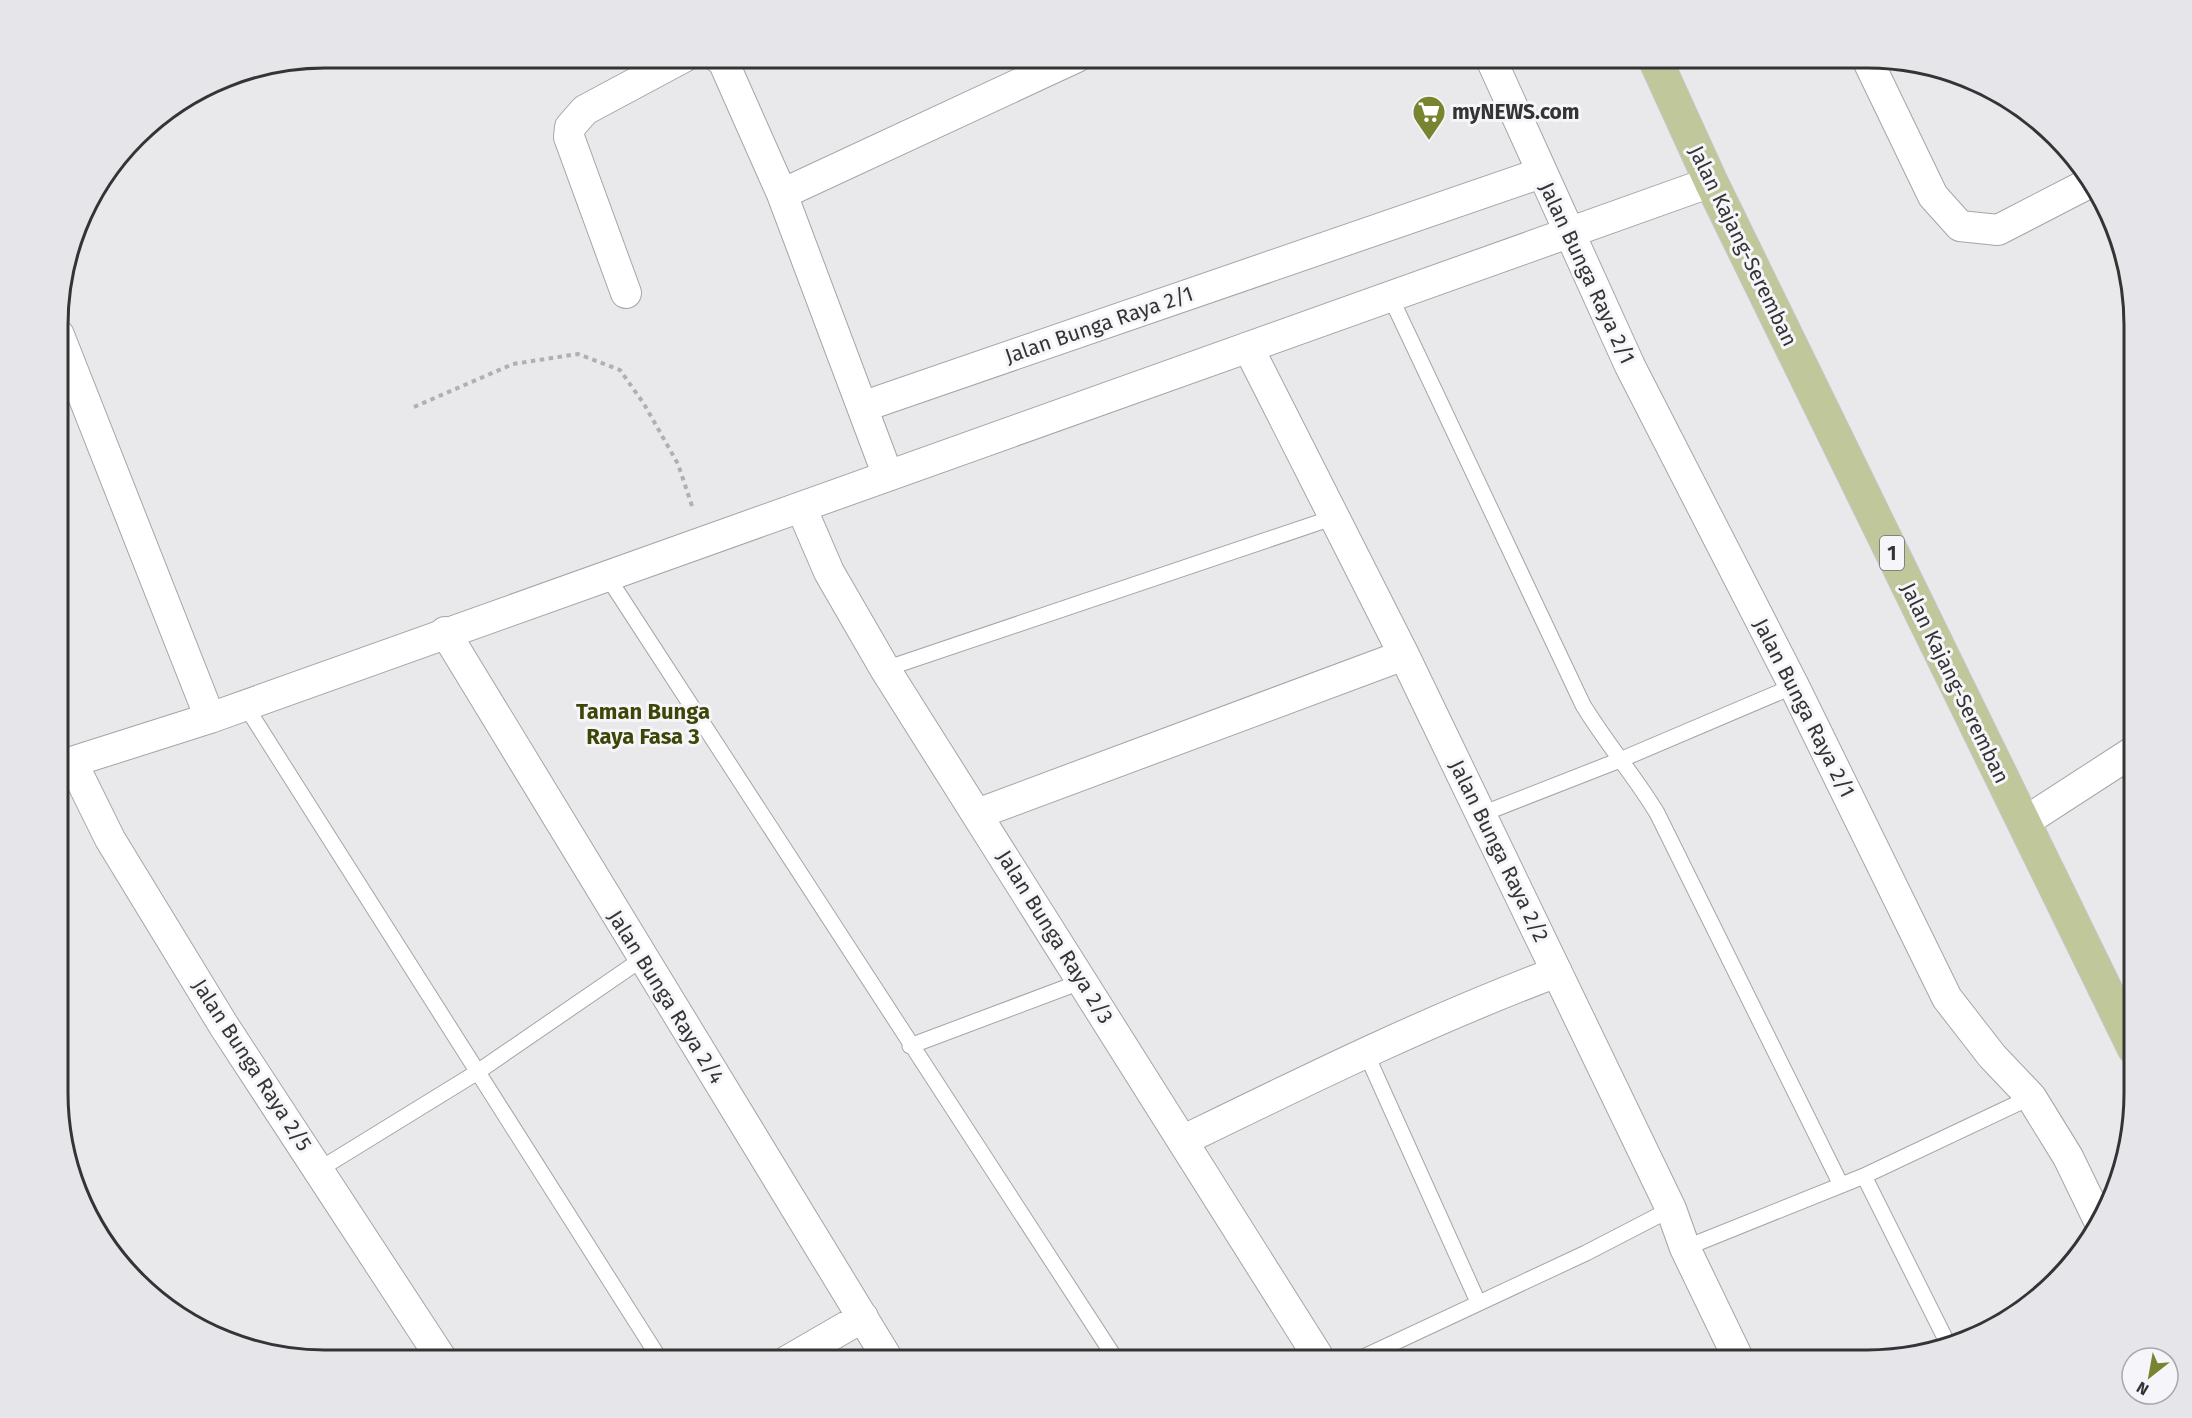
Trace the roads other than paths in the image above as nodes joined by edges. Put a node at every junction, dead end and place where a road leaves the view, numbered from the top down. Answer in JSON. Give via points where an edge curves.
{"nodes":[{"id":1,"x":663,"y":68,"type":"edge"},
{"id":2,"x":726,"y":68,"type":"edge"},
{"id":3,"x":1053,"y":68,"type":"edge"},
{"id":4,"x":1495,"y":68,"type":"edge"},
{"id":5,"x":1659,"y":68,"type":"edge"},
{"id":6,"x":1871,"y":68,"type":"edge"},
{"id":7,"x":1541,"y":173,"type":"junction"},
{"id":8,"x":1711,"y":182,"type":"junction"},
{"id":9,"x":2083,"y":186,"type":"edge"},
{"id":10,"x":782,"y":194,"type":"junction"},
{"id":11,"x":1567,"y":233,"type":"junction"},
{"id":12,"x":626,"y":293,"type":"dead end"},
{"id":13,"x":1390,"y":296,"type":"junction"},
{"id":14,"x":1248,"y":347,"type":"junction"},
{"id":15,"x":68,"y":371,"type":"edge"},
{"id":16,"x":862,"y":406,"type":"junction"},
{"id":17,"x":888,"y":476,"type":"junction"},
{"id":18,"x":801,"y":507,"type":"junction"},
{"id":19,"x":1335,"y":517,"type":"junction"},
{"id":20,"x":607,"y":576,"type":"junction"},
{"id":21,"x":445,"y":632,"type":"junction"},
{"id":22,"x":1404,"y":655,"type":"junction"},
{"id":23,"x":885,"y":669,"type":"junction"},
{"id":24,"x":1794,"y":686,"type":"junction"},
{"id":25,"x":245,"y":705,"type":"junction"},
{"id":26,"x":210,"y":718,"type":"junction"},
{"id":27,"x":2124,"y":757,"type":"edge"},
{"id":28,"x":1620,"y":760,"type":"junction"},
{"id":29,"x":68,"y":763,"type":"edge"},
{"id":30,"x":68,"y":767,"type":"edge"},
{"id":31,"x":977,"y":814,"type":"junction"},
{"id":32,"x":1482,"y":814,"type":"junction"},
{"id":33,"x":2023,"y":823,"type":"junction"},
{"id":34,"x":642,"y":959,"type":"junction"},
{"id":35,"x":1557,"y":972,"type":"junction"},
{"id":36,"x":1083,"y":981,"type":"junction"},
{"id":37,"x":2124,"y":1028,"type":"edge"},
{"id":38,"x":910,"y":1046,"type":"junction"},
{"id":39,"x":1365,"y":1052,"type":"junction"},
{"id":40,"x":476,"y":1073,"type":"junction"},
{"id":41,"x":2031,"y":1098,"type":"junction"},
{"id":42,"x":1184,"y":1140,"type":"junction"},
{"id":43,"x":320,"y":1169,"type":"junction"},
{"id":44,"x":1864,"y":1176,"type":"junction"},
{"id":45,"x":1841,"y":1185,"type":"junction"},
{"id":46,"x":1671,"y":1209,"type":"junction"},
{"id":47,"x":2095,"y":1213,"type":"edge"},
{"id":48,"x":1685,"y":1248,"type":"junction"},
{"id":49,"x":1478,"y":1302,"type":"junction"},
{"id":50,"x":863,"y":1317,"type":"junction"},
{"id":51,"x":1945,"y":1338,"type":"edge"},
{"id":52,"x":436,"y":1350,"type":"edge"},
{"id":53,"x":654,"y":1350,"type":"edge"},
{"id":54,"x":806,"y":1350,"type":"edge"},
{"id":55,"x":882,"y":1350,"type":"edge"},
{"id":56,"x":1109,"y":1350,"type":"edge"},
{"id":57,"x":1314,"y":1350,"type":"edge"},
{"id":58,"x":1377,"y":1350,"type":"edge"},
{"id":59,"x":1734,"y":1350,"type":"edge"}],
"edges":[{"from":1,"to":12,"type":"street","via":[[585,110],[570,127],[569,137]]},
{"from":2,"to":10,"type":"street"},
{"from":3,"to":10,"type":"street"},
{"from":4,"to":7,"type":"street","name":"Jalan Bunga Raya 2/1"},
{"from":5,"to":8,"type":"main road","name":"Jalan Kajang-Seremban","number":"1"},
{"from":6,"to":9,"type":"street","via":[[1933,196],[1960,226],[1998,230]]},
{"from":7,"to":11,"type":"street","name":"Jalan Bunga Raya 2/1"},
{"from":7,"to":16,"type":"street","name":"Jalan Bunga Raya 2/1"},
{"from":8,"to":11,"type":"street"},
{"from":8,"to":33,"type":"main road","name":"Jalan Kajang-Seremban","number":"1"},
{"from":10,"to":16,"type":"street"},
{"from":11,"to":13,"type":"street"},
{"from":11,"to":24,"type":"street","name":"Jalan Bunga Raya 2/1","via":[[1630,366]]},
{"from":13,"to":14,"type":"street"},
{"from":13,"to":28,"type":"lane","via":[[1583,705]]},
{"from":14,"to":17,"type":"street"},
{"from":14,"to":19,"type":"street","name":"Jalan Bunga Raya 2/2"},
{"from":15,"to":26,"type":"street"},
{"from":16,"to":17,"type":"street"},
{"from":17,"to":18,"type":"street"},
{"from":18,"to":20,"type":"street"},
{"from":18,"to":23,"type":"street","name":"Jalan Bunga Raya 2/3","via":[[829,572]]},
{"from":19,"to":22,"type":"street","name":"Jalan Bunga Raya 2/2"},
{"from":19,"to":23,"type":"lane"},
{"from":20,"to":21,"type":"street"},
{"from":20,"to":38,"type":"lane"},
{"from":21,"to":25,"type":"street"},
{"from":21,"to":34,"type":"street","name":"Jalan Bunga Raya 2/4"},
{"from":22,"to":31,"type":"street"},
{"from":22,"to":32,"type":"street","name":"Jalan Bunga Raya 2/2"},
{"from":23,"to":31,"type":"street","name":"Jalan Bunga Raya 2/3"},
{"from":24,"to":28,"type":"lane"},
{"from":24,"to":41,"type":"street","name":"Jalan Bunga Raya 2/1","via":[[1947,998]]},
{"from":25,"to":26,"type":"street"},
{"from":25,"to":40,"type":"lane"},
{"from":26,"to":29,"type":"street"},
{"from":27,"to":33,"type":"street"},
{"from":28,"to":32,"type":"lane"},
{"from":28,"to":45,"type":"lane","via":[[1657,813]]},
{"from":30,"to":43,"type":"street","name":"Jalan Bunga Raya 2/5","via":[[224,1026]]},
{"from":31,"to":36,"type":"street","name":"Jalan Bunga Raya 2/3"},
{"from":32,"to":35,"type":"street","name":"Jalan Bunga Raya 2/2"},
{"from":33,"to":37,"type":"main road","name":"Jalan Kajang-Seremban","number":"1"},
{"from":34,"to":40,"type":"lane"},
{"from":34,"to":50,"type":"street","name":"Jalan Bunga Raya 2/4"},
{"from":35,"to":39,"type":"street"},
{"from":35,"to":46,"type":"street","name":"Jalan Bunga Raya 2/2"},
{"from":36,"to":38,"type":"lane"},
{"from":36,"to":42,"type":"street","name":"Jalan Bunga Raya 2/3"},
{"from":38,"to":56,"type":"lane"},
{"from":39,"to":42,"type":"street"},
{"from":39,"to":49,"type":"lane"},
{"from":40,"to":43,"type":"lane"},
{"from":40,"to":53,"type":"lane"},
{"from":41,"to":44,"type":"lane"},
{"from":41,"to":47,"type":"street","name":"Jalan Bunga Raya 2/1","via":[[2068,1157]]},
{"from":42,"to":57,"type":"street","name":"Jalan Bunga Raya 2/3"},
{"from":43,"to":52,"type":"street","name":"Jalan Bunga Raya 2/5"},
{"from":44,"to":45,"type":"lane"},
{"from":44,"to":51,"type":"lane"},
{"from":45,"to":48,"type":"lane"},
{"from":46,"to":48,"type":"street","name":"Jalan Bunga Raya 2/2"},
{"from":46,"to":49,"type":"lane"},
{"from":48,"to":59,"type":"street","name":"Jalan Bunga Raya 2/2"},
{"from":49,"to":58,"type":"lane"},
{"from":50,"to":54,"type":"street"},
{"from":50,"to":55,"type":"street","name":"Jalan Bunga Raya 2/4"}]}
